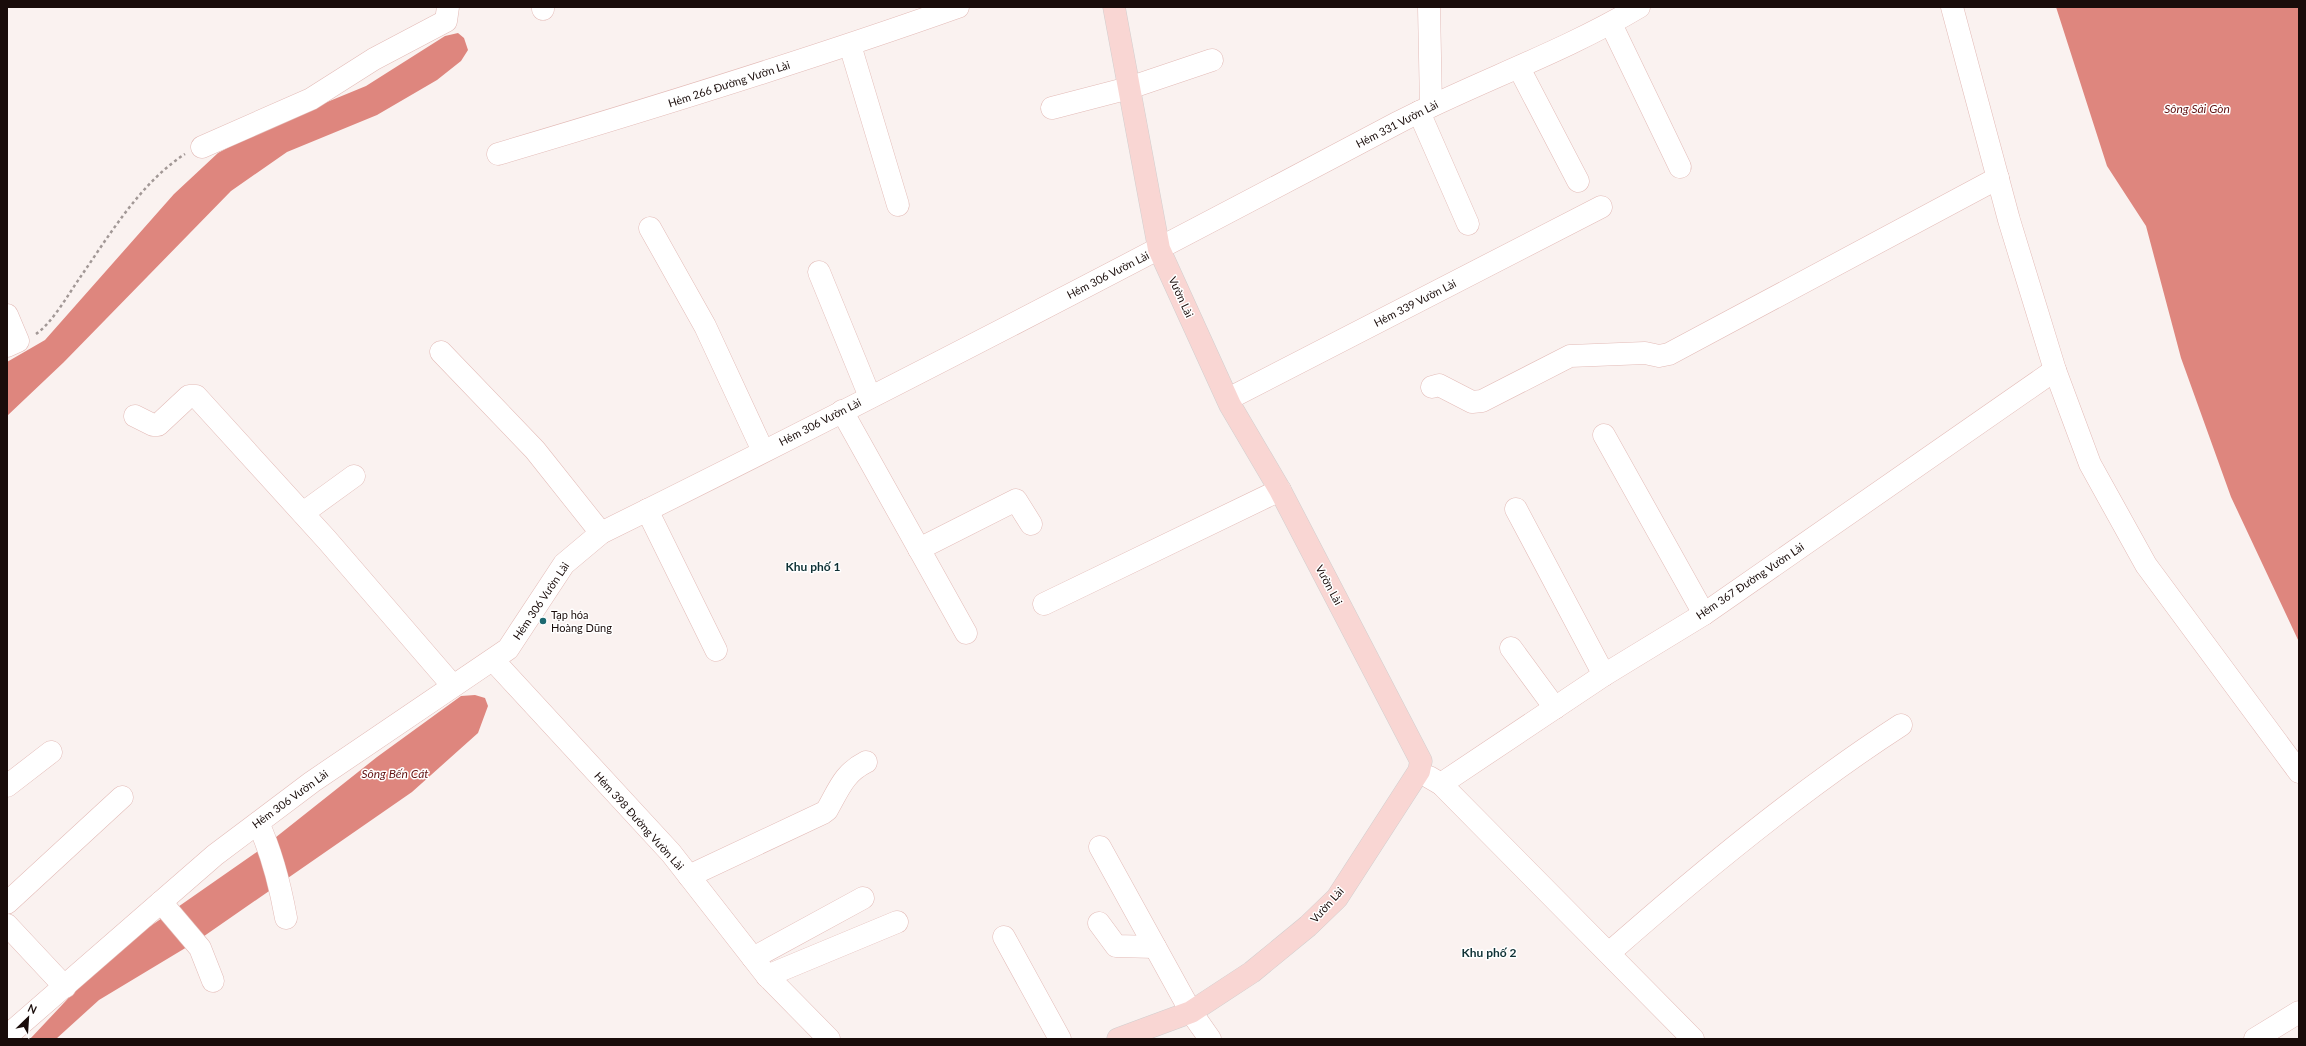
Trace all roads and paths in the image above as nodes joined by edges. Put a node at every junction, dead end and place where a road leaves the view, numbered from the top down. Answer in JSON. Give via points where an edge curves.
{"nodes":[{"id":1,"x":448,"y":7,"type":"edge"},
{"id":2,"x":958,"y":7,"type":"edge"},
{"id":3,"x":1114,"y":7,"type":"edge"},
{"id":4,"x":1429,"y":7,"type":"edge"},
{"id":5,"x":1639,"y":7,"type":"edge"},
{"id":6,"x":1952,"y":7,"type":"edge"},
{"id":7,"x":1611,"y":24,"type":"junction"},
{"id":8,"x":850,"y":45,"type":"junction"},
{"id":9,"x":1212,"y":60,"type":"dead end"},
{"id":10,"x":1520,"y":68,"type":"junction"},
{"id":11,"x":1129,"y":88,"type":"junction"},
{"id":12,"x":1052,"y":108,"type":"dead end"},
{"id":13,"x":1425,"y":109,"type":"junction"},
{"id":14,"x":202,"y":147,"type":"joint"},
{"id":15,"x":498,"y":154,"type":"dead end"},
{"id":16,"x":1680,"y":166,"type":"dead end"},
{"id":17,"x":1998,"y":178,"type":"junction"},
{"id":18,"x":1578,"y":181,"type":"dead end"},
{"id":19,"x":898,"y":205,"type":"dead end"},
{"id":20,"x":1601,"y":207,"type":"dead end"},
{"id":21,"x":1468,"y":224,"type":"dead end"},
{"id":22,"x":650,"y":228,"type":"dead end"},
{"id":23,"x":1159,"y":249,"type":"junction"},
{"id":24,"x":819,"y":272,"type":"dead end"},
{"id":25,"x":7,"y":315,"type":"edge"},
{"id":26,"x":13,"y":344,"type":"edge"},
{"id":27,"x":441,"y":352,"type":"dead end"},
{"id":28,"x":2054,"y":370,"type":"junction"},
{"id":29,"x":1432,"y":387,"type":"dead end"},
{"id":30,"x":870,"y":397,"type":"junction"},
{"id":31,"x":1228,"y":399,"type":"junction"},
{"id":32,"x":842,"y":411,"type":"junction"},
{"id":33,"x":135,"y":416,"type":"dead end"},
{"id":34,"x":1604,"y":435,"type":"dead end"},
{"id":35,"x":763,"y":451,"type":"junction"},
{"id":36,"x":354,"y":476,"type":"dead end"},
{"id":37,"x":1280,"y":490,"type":"junction"},
{"id":38,"x":1516,"y":509,"type":"dead end"},
{"id":39,"x":647,"y":510,"type":"junction"},
{"id":40,"x":303,"y":513,"type":"junction"},
{"id":41,"x":1031,"y":524,"type":"dead end"},
{"id":42,"x":601,"y":533,"type":"junction"},
{"id":43,"x":919,"y":549,"type":"junction"},
{"id":44,"x":1044,"y":604,"type":"dead end"},
{"id":45,"x":1704,"y":614,"type":"junction"},
{"id":46,"x":966,"y":633,"type":"dead end"},
{"id":47,"x":1512,"y":648,"type":"dead end"},
{"id":48,"x":716,"y":650,"type":"dead end"},
{"id":49,"x":493,"y":660,"type":"junction"},
{"id":50,"x":1604,"y":675,"type":"junction"},
{"id":51,"x":454,"y":686,"type":"junction"},
{"id":52,"x":1554,"y":708,"type":"junction"},
{"id":53,"x":1900,"y":725,"type":"dead end"},
{"id":54,"x":51,"y":752,"type":"dead end"},
{"id":55,"x":866,"y":762,"type":"dead end"},
{"id":56,"x":1419,"y":771,"type":"junction"},
{"id":57,"x":2299,"y":772,"type":"edge"},
{"id":58,"x":1441,"y":784,"type":"junction"},
{"id":59,"x":7,"y":786,"type":"edge"},
{"id":60,"x":122,"y":797,"type":"dead end"},
{"id":61,"x":262,"y":832,"type":"junction"},
{"id":62,"x":1100,"y":846,"type":"dead end"},
{"id":63,"x":689,"y":876,"type":"junction"},
{"id":64,"x":863,"y":898,"type":"dead end"},
{"id":65,"x":7,"y":903,"type":"edge"},
{"id":66,"x":165,"y":906,"type":"junction"},
{"id":67,"x":286,"y":918,"type":"dead end"},
{"id":68,"x":897,"y":922,"type":"dead end"},
{"id":69,"x":1099,"y":923,"type":"dead end"},
{"id":70,"x":7,"y":925,"type":"edge"},
{"id":71,"x":1004,"y":937,"type":"dead end"},
{"id":72,"x":1155,"y":946,"type":"junction"},
{"id":73,"x":1609,"y":952,"type":"junction"},
{"id":74,"x":752,"y":958,"type":"junction"},
{"id":75,"x":767,"y":976,"type":"junction"},
{"id":76,"x":213,"y":981,"type":"dead end"},
{"id":77,"x":65,"y":987,"type":"junction"},
{"id":78,"x":1191,"y":1012,"type":"junction"},
{"id":79,"x":2299,"y":1012,"type":"edge"},
{"id":80,"x":7,"y":1036,"type":"edge"},
{"id":81,"x":829,"y":1039,"type":"edge"},
{"id":82,"x":1060,"y":1039,"type":"edge"},
{"id":83,"x":1118,"y":1039,"type":"edge"},
{"id":84,"x":1210,"y":1039,"type":"edge"},
{"id":85,"x":1693,"y":1039,"type":"edge"},
{"id":86,"x":2256,"y":1039,"type":"edge"}],
"edges":[{"from":1,"to":14,"type":"street","via":[[446,21],[374,58],[311,99]]},
{"from":2,"to":8,"type":"street","name":"Hẻm 266 Đường Vườn Lài"},
{"from":3,"to":11,"type":"main road","name":"Vườn Lài"},
{"from":4,"to":13,"type":"street"},
{"from":5,"to":7,"type":"street","name":"Hẻm 331 Vườn Lài"},
{"from":6,"to":17,"type":"street"},
{"from":7,"to":10,"type":"street","name":"Hẻm 331 Vườn Lài"},
{"from":7,"to":16,"type":"street"},
{"from":8,"to":15,"type":"street","name":"Hẻm 266 Đường Vườn Lài","via":[[690,97]]},
{"from":8,"to":19,"type":"street"},
{"from":9,"to":11,"type":"street"},
{"from":10,"to":13,"type":"street","name":"Hẻm 331 Vườn Lài"},
{"from":10,"to":18,"type":"street"},
{"from":11,"to":12,"type":"street"},
{"from":11,"to":23,"type":"main road","name":"Vườn Lài"},
{"from":13,"to":21,"type":"street"},
{"from":13,"to":23,"type":"street","name":"Hẻm 331 Vườn Lài"},
{"from":14,"to":26,"type":"path","via":[[186,153],[163,171],[124,213],[66,300],[38,333]]},
{"from":17,"to":28,"type":"street"},
{"from":17,"to":29,"type":"street","via":[[1669,354],[1570,356],[1482,401],[1472,402],[1439,385]]},
{"from":20,"to":31,"type":"street","name":"Hẻm 339 Vườn Lài"},
{"from":22,"to":35,"type":"street","via":[[705,326]]},
{"from":23,"to":30,"type":"street","name":"Hẻm 306 Vườn Lài"},
{"from":23,"to":31,"type":"main road","name":"Vườn Lài"},
{"from":24,"to":30,"type":"street"},
{"from":25,"to":26,"type":"street"},
{"from":27,"to":42,"type":"street","via":[[535,450]]},
{"from":28,"to":45,"type":"street","name":"Hẻm 367 Đường Vườn Lài"},
{"from":28,"to":57,"type":"street","via":[[2090,464],[2146,565]]},
{"from":30,"to":32,"type":"street","name":"Hẻm 306 Vườn Lài"},
{"from":31,"to":37,"type":"main road","name":"Vườn Lài"},
{"from":32,"to":35,"type":"street","name":"Hẻm 306 Vườn Lài"},
{"from":32,"to":43,"type":"street"},
{"from":33,"to":40,"type":"street","via":[[158,425],[189,396],[196,396]]},
{"from":34,"to":45,"type":"street"},
{"from":35,"to":39,"type":"street","name":"Hẻm 306 Vườn Lài"},
{"from":36,"to":40,"type":"street"},
{"from":37,"to":44,"type":"street"},
{"from":37,"to":56,"type":"main road","name":"Vườn Lài","via":[[1421,761]]},
{"from":38,"to":50,"type":"street"},
{"from":39,"to":42,"type":"street","name":"Hẻm 306 Vườn Lài"},
{"from":39,"to":48,"type":"street"},
{"from":40,"to":51,"type":"street"},
{"from":41,"to":43,"type":"street","via":[[1016,500]]},
{"from":42,"to":49,"type":"street","name":"Hẻm 306 Vườn Lài","via":[[564,564],[508,649]]},
{"from":43,"to":46,"type":"street"},
{"from":45,"to":50,"type":"street","name":"Hẻm 367 Đường Vườn Lài"},
{"from":47,"to":52,"type":"street"},
{"from":49,"to":51,"type":"street","name":"Hẻm 306 Vườn Lài"},
{"from":49,"to":63,"type":"street","name":"Hẻm 398 Đường Vườn Lài","via":[[671,853]]},
{"from":50,"to":52,"type":"street","name":"Hẻm 367 Đường Vườn Lài"},
{"from":51,"to":61,"type":"street","name":"Hẻm 306 Vườn Lài","via":[[312,782]]},
{"from":52,"to":58,"type":"street","name":"Hẻm 367 Đường Vườn Lài"},
{"from":53,"to":73,"type":"street","via":[[1846,761],[1662,906]]},
{"from":54,"to":59,"type":"street"},
{"from":55,"to":63,"type":"street","via":[[846,776],[823,813]]},
{"from":56,"to":58,"type":"street"},
{"from":56,"to":78,"type":"main road","name":"Vườn Lài","via":[[1337,898],[1308,926],[1252,972]]},
{"from":58,"to":73,"type":"street"},
{"from":60,"to":65,"type":"street"},
{"from":61,"to":66,"type":"street","name":"Hẻm 306 Vườn Lài","via":[[215,855]]},
{"from":61,"to":67,"type":"street","via":[[280,888]]},
{"from":62,"to":72,"type":"street"},
{"from":63,"to":74,"type":"street","name":"Hẻm 398 Đường Vườn Lài"},
{"from":64,"to":74,"type":"street"},
{"from":66,"to":76,"type":"street","via":[[200,948]]},
{"from":66,"to":77,"type":"street","name":"Hẻm 306 Vườn Lài"},
{"from":68,"to":75,"type":"street"},
{"from":69,"to":72,"type":"street","via":[[1116,946]]},
{"from":70,"to":77,"type":"street"},
{"from":71,"to":82,"type":"street"},
{"from":72,"to":78,"type":"street"},
{"from":73,"to":85,"type":"street"},
{"from":74,"to":75,"type":"street","name":"Hẻm 398 Đường Vườn Lài"},
{"from":75,"to":81,"type":"street","name":"Hẻm 398 Đường Vườn Lài"},
{"from":77,"to":80,"type":"street","name":"Hẻm 306 Vườn Lài"},
{"from":78,"to":83,"type":"main road","name":"Vườn Lài"},
{"from":78,"to":84,"type":"street"},
{"from":79,"to":86,"type":"street"}]}
